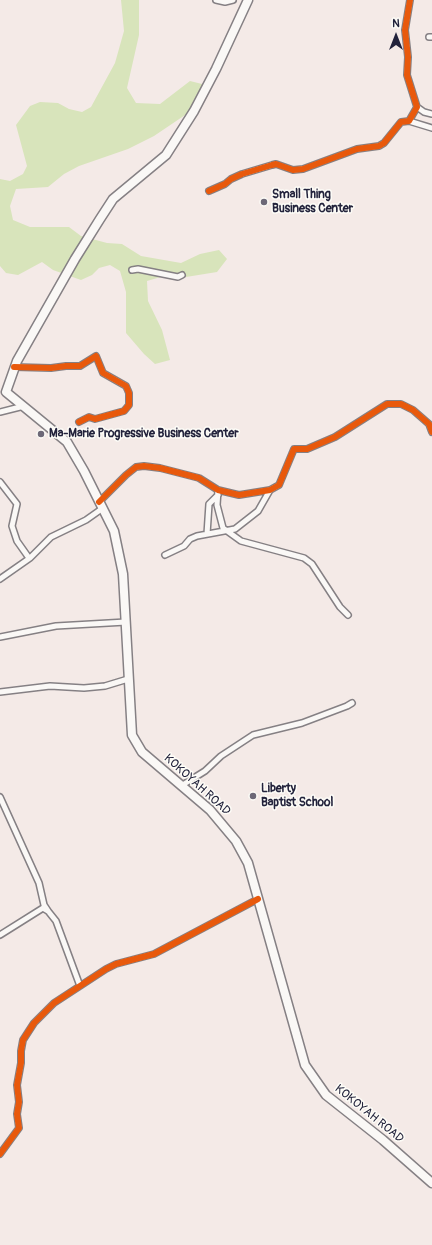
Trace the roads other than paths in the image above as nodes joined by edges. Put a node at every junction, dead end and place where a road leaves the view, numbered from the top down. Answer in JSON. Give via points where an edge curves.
{"nodes":[{"id":1,"x":216,"y":0,"type":"edge"},
{"id":2,"x":233,"y":0,"type":"edge"},
{"id":3,"x":248,"y":0,"type":"edge"},
{"id":4,"x":410,"y":0,"type":"edge"},
{"id":5,"x":417,"y":108,"type":"junction"},
{"id":6,"x":432,"y":114,"type":"edge"},
{"id":7,"x":409,"y":121,"type":"junction"},
{"id":8,"x":432,"y":128,"type":"edge"},
{"id":9,"x":209,"y":191,"type":"dead end"},
{"id":10,"x":132,"y":270,"type":"dead end"},
{"id":11,"x":182,"y":275,"type":"dead end"},
{"id":12,"x":14,"y":367,"type":"junction"},
{"id":13,"x":3,"y":389,"type":"edge"},
{"id":14,"x":24,"y":406,"type":"junction"},
{"id":15,"x":0,"y":412,"type":"edge"},
{"id":16,"x":78,"y":422,"type":"dead end"},
{"id":17,"x":432,"y":432,"type":"edge"},
{"id":18,"x":0,"y":482,"type":"edge"},
{"id":19,"x":270,"y":490,"type":"junction"},
{"id":20,"x":218,"y":492,"type":"junction"},
{"id":21,"x":101,"y":505,"type":"junction"},
{"id":22,"x":225,"y":529,"type":"junction"},
{"id":23,"x":207,"y":534,"type":"junction"},
{"id":24,"x":165,"y":555,"type":"dead end"},
{"id":25,"x":29,"y":558,"type":"junction"},
{"id":26,"x":0,"y":579,"type":"edge"},
{"id":27,"x":348,"y":615,"type":"dead end"},
{"id":28,"x":126,"y":622,"type":"junction"},
{"id":29,"x":0,"y":637,"type":"edge"},
{"id":30,"x":128,"y":679,"type":"junction"},
{"id":31,"x":0,"y":692,"type":"edge"},
{"id":32,"x":352,"y":703,"type":"dead end"},
{"id":33,"x":181,"y":786,"type":"junction"},
{"id":34,"x":0,"y":797,"type":"edge"},
{"id":35,"x":258,"y":899,"type":"junction"},
{"id":36,"x":48,"y":911,"type":"junction"},
{"id":37,"x":0,"y":935,"type":"edge"},
{"id":38,"x":80,"y":986,"type":"junction"},
{"id":39,"x":0,"y":1154,"type":"edge"},
{"id":40,"x":432,"y":1182,"type":"edge"}],
"edges":[{"from":1,"to":2,"type":"street"},
{"from":3,"to":12,"type":"main road","via":[[216,70],[166,155],[113,199],[75,259]]},
{"from":4,"to":5,"type":"street","via":[[405,30],[407,75]]},
{"from":5,"to":6,"type":"street"},
{"from":5,"to":7,"type":"street"},
{"from":7,"to":8,"type":"street"},
{"from":7,"to":9,"type":"street","via":[[401,122],[384,144],[379,146],[357,149],[303,169],[293,170],[272,165],[242,174]]},
{"from":10,"to":11,"type":"street","via":[[178,277]]},
{"from":12,"to":13,"type":"main road"},
{"from":12,"to":16,"type":"street","via":[[80,366],[96,356],[103,373],[126,386],[129,404],[124,411],[95,419],[89,417]]},
{"from":13,"to":14,"type":"main road","name":"KOKOYAH ROAD"},
{"from":14,"to":15,"type":"street"},
{"from":14,"to":21,"type":"main road","name":"KOKOYAH ROAD","via":[[67,442]]},
{"from":17,"to":19,"type":"street","via":[[429,424],[413,410],[401,404],[387,404],[335,437],[307,449],[294,450],[279,485]]},
{"from":18,"to":25,"type":"street","via":[[17,504],[12,526],[17,541]]},
{"from":19,"to":20,"type":"street","via":[[239,495]]},
{"from":19,"to":22,"type":"street","via":[[254,515],[235,528]]},
{"from":20,"to":21,"type":"street","via":[[199,478],[144,466],[136,467],[126,475]]},
{"from":20,"to":22,"type":"street","via":[[217,505]]},
{"from":20,"to":23,"type":"street","via":[[209,504]]},
{"from":21,"to":25,"type":"street","via":[[86,520],[51,537]]},
{"from":21,"to":28,"type":"main road","name":"KOKOYAH ROAD","via":[[114,530],[119,549]]},
{"from":22,"to":23,"type":"street"},
{"from":22,"to":27,"type":"street","via":[[241,541],[304,558],[312,564]]},
{"from":23,"to":24,"type":"street","via":[[190,539],[184,546]]},
{"from":25,"to":26,"type":"street"},
{"from":28,"to":29,"type":"street","via":[[56,626]]},
{"from":28,"to":30,"type":"main road","name":"KOKOYAH ROAD"},
{"from":30,"to":31,"type":"street","via":[[105,686],[50,686]]},
{"from":30,"to":33,"type":"main road","name":"KOKOYAH ROAD","via":[[130,726],[136,743],[142,752]]},
{"from":32,"to":33,"type":"street","via":[[302,724],[253,734]]},
{"from":33,"to":35,"type":"main road","name":"KOKOYAH ROAD","via":[[210,810],[236,841],[248,863]]},
{"from":34,"to":36,"type":"street","via":[[39,883]]},
{"from":35,"to":38,"type":"street","via":[[154,954],[116,964]]},
{"from":35,"to":40,"type":"main road","name":"KOKOYAH ROAD","via":[[298,1047],[308,1071],[326,1095]]},
{"from":36,"to":37,"type":"street","via":[[43,908]]},
{"from":36,"to":38,"type":"street","via":[[56,920]]},
{"from":38,"to":39,"type":"street","via":[[54,1003],[34,1023],[23,1040],[17,1084],[17,1114],[20,1128]]}]}
